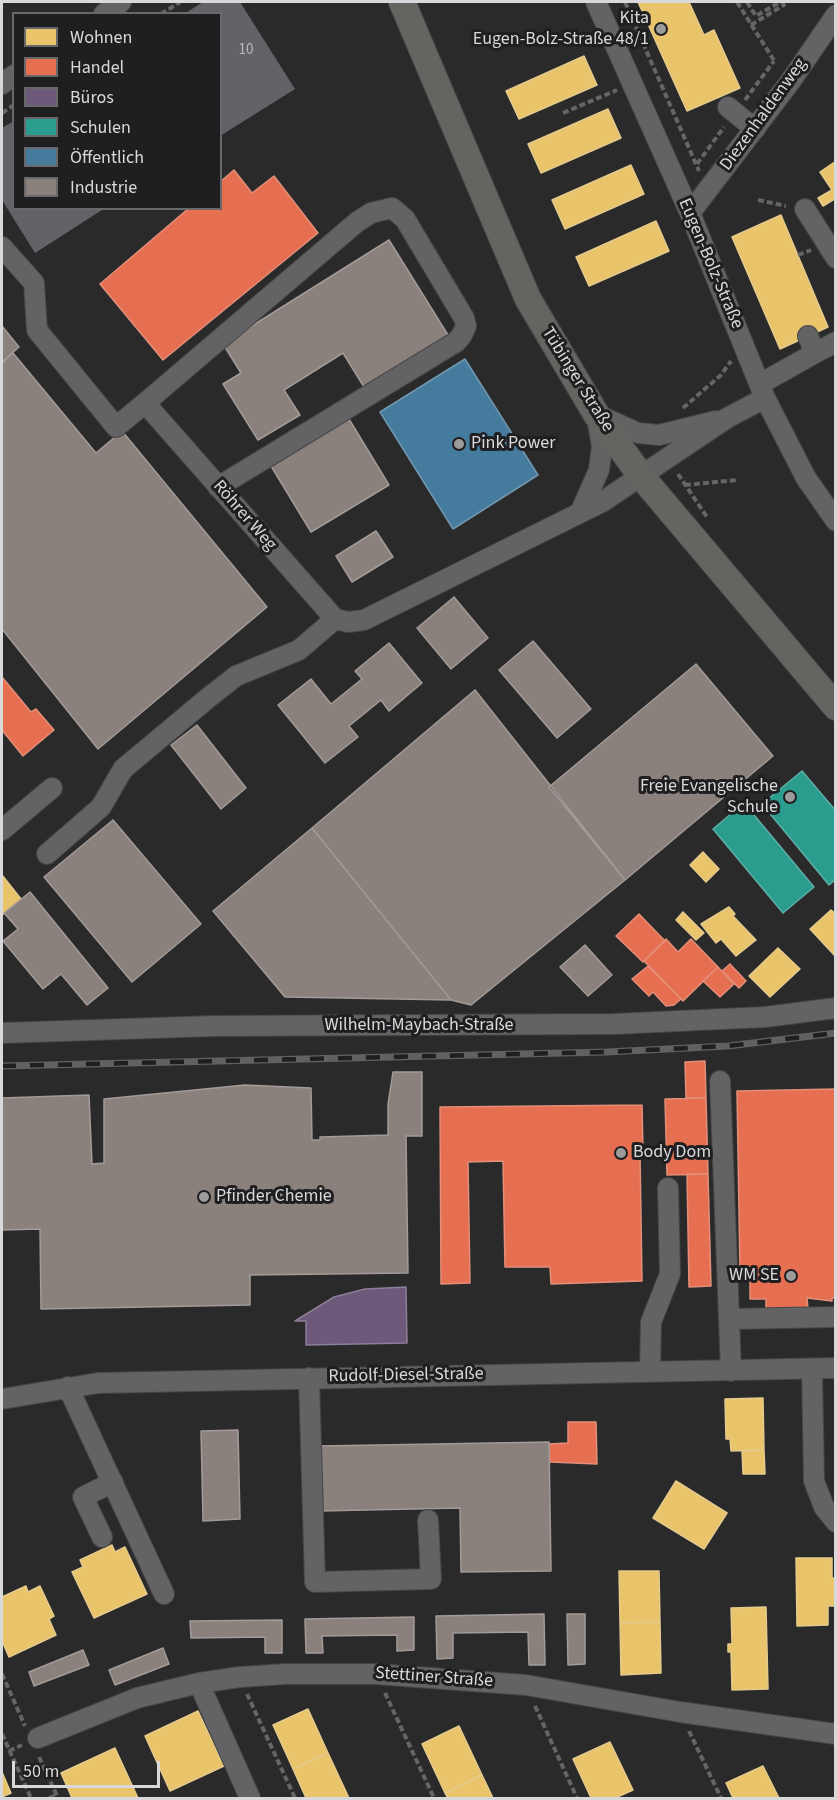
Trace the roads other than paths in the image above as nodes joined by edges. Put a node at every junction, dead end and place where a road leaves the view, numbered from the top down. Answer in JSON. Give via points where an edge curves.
{"nodes":[{"id":1,"x":122,"y":2,"type":"edge"},
{"id":2,"x":402,"y":2,"type":"edge"},
{"id":3,"x":596,"y":2,"type":"edge"},
{"id":4,"x":107,"y":12,"type":"edge"},
{"id":5,"x":836,"y":15,"type":"edge"},
{"id":6,"x":728,"y":107,"type":"dead end"},
{"id":7,"x":754,"y":129,"type":"junction"},
{"id":8,"x":805,"y":209,"type":"road end"},
{"id":9,"x":690,"y":213,"type":"junction"},
{"id":10,"x":2,"y":248,"type":"edge"},
{"id":11,"x":836,"y":258,"type":"edge"},
{"id":12,"x":836,"y":342,"type":"edge"},
{"id":13,"x":762,"y":391,"type":"junction"},
{"id":14,"x":145,"y":403,"type":"junction"},
{"id":15,"x":596,"y":414,"type":"junction"},
{"id":16,"x":727,"y":418,"type":"junction"},
{"id":17,"x":641,"y":476,"type":"junction"},
{"id":18,"x":221,"y":490,"type":"junction"},
{"id":19,"x":580,"y":513,"type":"junction"},
{"id":20,"x":836,"y":521,"type":"edge"},
{"id":21,"x":335,"y":619,"type":"junction"},
{"id":22,"x":836,"y":708,"type":"edge"},
{"id":23,"x":52,"y":788,"type":"dead end"},
{"id":24,"x":2,"y":830,"type":"edge"},
{"id":25,"x":47,"y":854,"type":"dead end"},
{"id":26,"x":836,"y":1008,"type":"edge"},
{"id":27,"x":2,"y":1033,"type":"edge"},
{"id":28,"x":720,"y":1081,"type":"dead end"},
{"id":29,"x":668,"y":1188,"type":"dead end"},
{"id":30,"x":836,"y":1317,"type":"edge"},
{"id":31,"x":729,"y":1319,"type":"junction"},
{"id":32,"x":836,"y":1368,"type":"edge"},
{"id":33,"x":812,"y":1369,"type":"junction"},
{"id":34,"x":731,"y":1371,"type":"junction"},
{"id":35,"x":650,"y":1372,"type":"junction"},
{"id":36,"x":309,"y":1378,"type":"junction"},
{"id":37,"x":68,"y":1388,"type":"junction"},
{"id":38,"x":2,"y":1399,"type":"edge"},
{"id":39,"x":113,"y":1482,"type":"junction"},
{"id":40,"x":428,"y":1520,"type":"dead end"},
{"id":41,"x":836,"y":1522,"type":"edge"},
{"id":42,"x":102,"y":1536,"type":"dead end"},
{"id":43,"x":164,"y":1594,"type":"dead end"},
{"id":44,"x":199,"y":1683,"type":"junction"},
{"id":45,"x":836,"y":1734,"type":"edge"},
{"id":46,"x":34,"y":1740,"type":"road end"},
{"id":47,"x":250,"y":1798,"type":"edge"}],
"edges":[{"from":1,"to":4,"type":"street"},
{"from":2,"to":15,"type":"main road","name":"Tübinger Straße","via":[[528,299]]},
{"from":3,"to":9,"type":"street","name":"Eugen-Bolz-Straße"},
{"from":5,"to":7,"type":"street","name":"Diezenhaldenweg"},
{"from":6,"to":7,"type":"street"},
{"from":7,"to":9,"type":"street","name":"Diezenhaldenweg"},
{"from":8,"to":11,"type":"street"},
{"from":9,"to":13,"type":"street","name":"Eugen-Bolz-Straße"},
{"from":10,"to":14,"type":"street","via":[[34,284],[37,330],[116,427]]},
{"from":12,"to":13,"type":"street","via":[[812,344]]},
{"from":13,"to":16,"type":"street"},
{"from":13,"to":20,"type":"street","name":"Eugen-Bolz-Straße","via":[[806,478]]},
{"from":14,"to":18,"type":"street","name":"Röhrer Weg"},
{"from":14,"to":18,"type":"street","via":[[357,222],[371,213],[392,208],[405,219],[464,318],[462,335]]},
{"from":15,"to":16,"type":"street","via":[[638,434],[659,435]]},
{"from":15,"to":17,"type":"main road","name":"Tübinger Straße"},
{"from":15,"to":19,"type":"street","via":[[602,446],[599,470]]},
{"from":16,"to":17,"type":"street"},
{"from":17,"to":19,"type":"street"},
{"from":17,"to":22,"type":"main road","name":"Tübinger Straße"},
{"from":18,"to":21,"type":"street","name":"Röhrer Weg"},
{"from":19,"to":21,"type":"street","via":[[364,620]]},
{"from":21,"to":25,"type":"street","via":[[299,650],[236,676],[208,698],[123,768],[101,807]]},
{"from":23,"to":24,"type":"street"},
{"from":26,"to":27,"type":"street","name":"Wilhelm-Maybach-Straße","via":[[765,1017],[614,1024],[214,1026]]},
{"from":28,"to":31,"type":"street"},
{"from":29,"to":35,"type":"street","via":[[670,1274],[651,1322]]},
{"from":30,"to":31,"type":"street"},
{"from":31,"to":34,"type":"street"},
{"from":32,"to":33,"type":"street","name":"Rudolf-Diesel-Straße"},
{"from":33,"to":34,"type":"street","name":"Rudolf-Diesel-Straße"},
{"from":33,"to":41,"type":"street","via":[[814,1481],[824,1507]]},
{"from":34,"to":35,"type":"street","name":"Rudolf-Diesel-Straße"},
{"from":35,"to":36,"type":"street","name":"Rudolf-Diesel-Straße"},
{"from":36,"to":37,"type":"street","name":"Rudolf-Diesel-Straße","via":[[98,1383]]},
{"from":36,"to":40,"type":"street","via":[[315,1582],[431,1579]]},
{"from":37,"to":38,"type":"street","name":"Rudolf-Diesel-Straße"},
{"from":37,"to":39,"type":"street"},
{"from":39,"to":42,"type":"street","via":[[82,1497]]},
{"from":39,"to":43,"type":"street"},
{"from":44,"to":45,"type":"street","name":"Stettiner Straße","via":[[240,1677],[376,1674],[526,1685]]},
{"from":44,"to":46,"type":"street","name":"Stettiner Straße","via":[[137,1698]]},
{"from":44,"to":47,"type":"street"}]}
